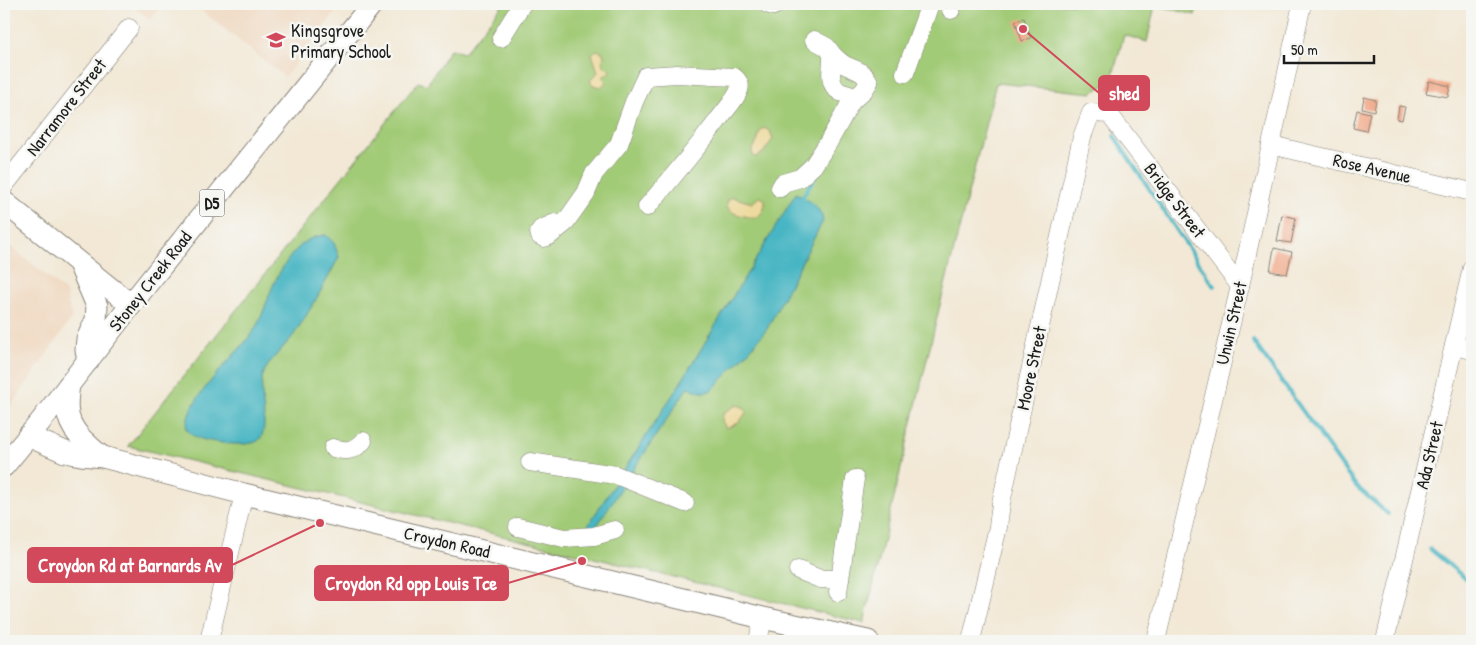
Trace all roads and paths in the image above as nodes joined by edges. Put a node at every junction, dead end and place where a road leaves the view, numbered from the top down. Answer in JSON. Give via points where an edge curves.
{"nodes":[{"id":1,"x":372,"y":4,"type":"edge"},
{"id":2,"x":522,"y":4,"type":"edge"},
{"id":3,"x":930,"y":4,"type":"edge"},
{"id":4,"x":1302,"y":4,"type":"edge"},
{"id":5,"x":129,"y":28,"type":"dead end"},
{"id":6,"x":501,"y":38,"type":"dead end"},
{"id":7,"x":814,"y":40,"type":"dead end"},
{"id":8,"x":832,"y":54,"type":"junction"},
{"id":9,"x":905,"y":73,"type":"dead end"},
{"id":10,"x":851,"y":102,"type":"junction"},
{"id":11,"x":1109,"y":114,"type":"joint"},
{"id":12,"x":1271,"y":145,"type":"junction"},
{"id":13,"x":4,"y":186,"type":"edge"},
{"id":14,"x":780,"y":188,"type":"dead end"},
{"id":15,"x":1472,"y":192,"type":"edge"},
{"id":16,"x":4,"y":202,"type":"edge"},
{"id":17,"x":648,"y":207,"type":"dead end"},
{"id":18,"x":554,"y":224,"type":"dead end"},
{"id":19,"x":78,"y":262,"type":"junction"},
{"id":20,"x":1472,"y":268,"type":"edge"},
{"id":21,"x":1240,"y":286,"type":"junction"},
{"id":22,"x":130,"y":305,"type":"junction"},
{"id":23,"x":1454,"y":346,"type":"junction"},
{"id":24,"x":1472,"y":350,"type":"edge"},
{"id":25,"x":88,"y":361,"type":"junction"},
{"id":26,"x":69,"y":385,"type":"junction"},
{"id":27,"x":35,"y":429,"type":"junction"},
{"id":28,"x":363,"y":441,"type":"dead end"},
{"id":29,"x":333,"y":448,"type":"dead end"},
{"id":30,"x":99,"y":455,"type":"junction"},
{"id":31,"x":530,"y":462,"type":"dead end"},
{"id":32,"x":4,"y":466,"type":"edge"},
{"id":33,"x":855,"y":479,"type":"dead end"},
{"id":34,"x":244,"y":494,"type":"junction"},
{"id":35,"x":685,"y":503,"type":"dead end"},
{"id":36,"x":518,"y":527,"type":"dead end"},
{"id":37,"x":615,"y":530,"type":"dead end"},
{"id":38,"x":798,"y":570,"type":"dead end"},
{"id":39,"x":764,"y":618,"type":"junction"},
{"id":40,"x":209,"y":641,"type":"edge"},
{"id":41,"x":758,"y":641,"type":"edge"},
{"id":42,"x":868,"y":641,"type":"edge"},
{"id":43,"x":971,"y":641,"type":"edge"},
{"id":44,"x":1156,"y":641,"type":"edge"},
{"id":45,"x":1385,"y":641,"type":"edge"}],
"edges":[{"from":1,"to":22,"type":"main road","name":"Stoney Creek Road","number":"D5"},
{"from":2,"to":6,"type":"street"},
{"from":3,"to":9,"type":"street"},
{"from":4,"to":12,"type":"street","name":"Unwin Street"},
{"from":5,"to":13,"type":"street","name":"Narramore Street"},
{"from":7,"to":8,"type":"street"},
{"from":8,"to":10,"type":"street","via":[[830,76],[837,90],[851,96]]},
{"from":8,"to":10,"type":"street","via":[[839,61],[860,70],[869,82]]},
{"from":10,"to":14,"type":"street","via":[[813,166],[800,178],[783,183]]},
{"from":11,"to":21,"type":"street","name":"Bridge Street"},
{"from":11,"to":43,"type":"street","name":"Moore Street","via":[[1091,113],[1082,137]]},
{"from":12,"to":15,"type":"street","name":"Rose Avenue"},
{"from":12,"to":21,"type":"street","name":"Unwin Street"},
{"from":16,"to":19,"type":"main road"},
{"from":17,"to":18,"type":"street","via":[[734,99],[740,86],[734,77],[646,76],[619,144],[598,168],[586,194],[564,224],[540,244],[541,229]]},
{"from":19,"to":22,"type":"main road"},
{"from":19,"to":25,"type":"main road","via":[[97,306],[96,320],[87,339]]},
{"from":20,"to":23,"type":"street","name":"Ada Street"},
{"from":21,"to":44,"type":"street","name":"Unwin Street"},
{"from":22,"to":25,"type":"main road","name":"Stoney Creek Road","number":"D5"},
{"from":23,"to":24,"type":"street"},
{"from":23,"to":45,"type":"street","name":"Ada Street"},
{"from":25,"to":26,"type":"main road","name":"Stoney Creek Road","number":"D5"},
{"from":26,"to":27,"type":"main road","name":"Stoney Creek Road","number":"D5"},
{"from":26,"to":30,"type":"main road","via":[[66,409],[71,426]]},
{"from":27,"to":30,"type":"main road","name":"Croydon Road","via":[[73,441]]},
{"from":27,"to":32,"type":"main road","name":"Stoney Creek Road","number":"D5"},
{"from":28,"to":29,"type":"street","via":[[346,451]]},
{"from":30,"to":34,"type":"main road","name":"Croydon Road"},
{"from":31,"to":35,"type":"street","via":[[624,478]]},
{"from":33,"to":38,"type":"street","via":[[839,586]]},
{"from":34,"to":39,"type":"main road","name":"Croydon Road"},
{"from":34,"to":40,"type":"street"},
{"from":36,"to":37,"type":"street","via":[[564,538],[594,536]]},
{"from":39,"to":41,"type":"street"},
{"from":39,"to":42,"type":"main road","name":"Croydon Road"}]}
